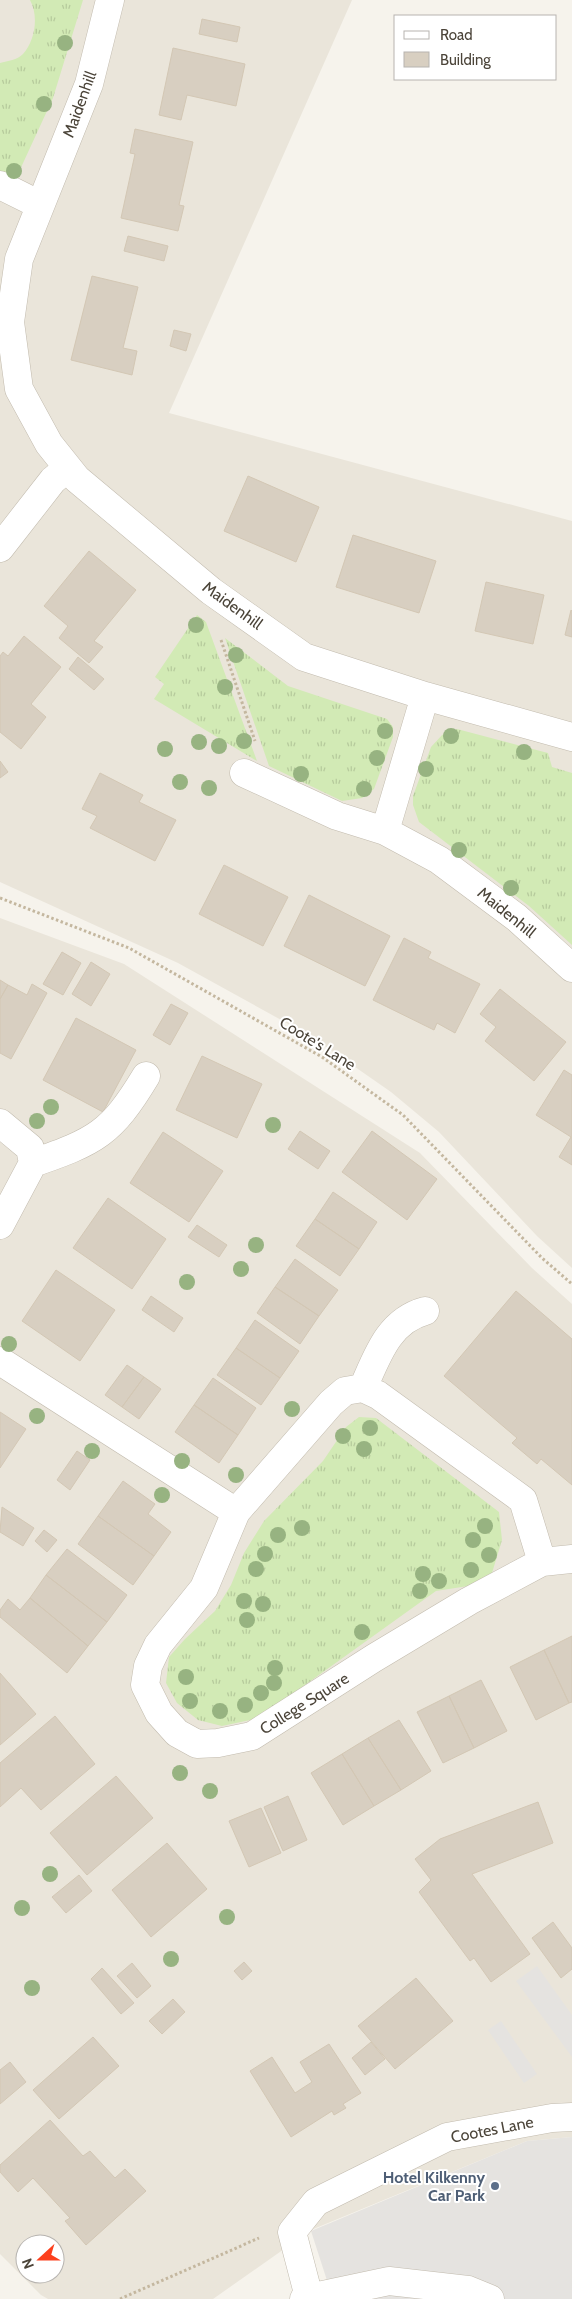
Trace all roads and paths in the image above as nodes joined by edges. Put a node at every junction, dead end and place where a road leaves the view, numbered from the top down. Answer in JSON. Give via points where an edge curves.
{"nodes":[{"id":1,"x":110,"y":0,"type":"edge"},
{"id":2,"x":0,"y":186,"type":"edge"},
{"id":3,"x":40,"y":205,"type":"junction"},
{"id":4,"x":68,"y":468,"type":"junction"},
{"id":5,"x":0,"y":548,"type":"edge"},
{"id":6,"x":233,"y":607,"type":"junction"},
{"id":7,"x":425,"y":696,"type":"junction"},
{"id":8,"x":572,"y":737,"type":"edge"},
{"id":9,"x":250,"y":776,"type":"joint"},
{"id":10,"x":385,"y":831,"type":"junction"},
{"id":11,"x":0,"y":898,"type":"edge"},
{"id":12,"x":572,"y":968,"type":"edge"},
{"id":13,"x":146,"y":1076,"type":"dead end"},
{"id":14,"x":0,"y":1123,"type":"edge"},
{"id":15,"x":33,"y":1163,"type":"junction"},
{"id":16,"x":0,"y":1225,"type":"edge"},
{"id":17,"x":572,"y":1284,"type":"edge"},
{"id":18,"x":425,"y":1311,"type":"dead end"},
{"id":19,"x":0,"y":1361,"type":"edge"},
{"id":20,"x":363,"y":1388,"type":"junction"},
{"id":21,"x":236,"y":1512,"type":"junction"},
{"id":22,"x":572,"y":1559,"type":"edge"},
{"id":23,"x":542,"y":1562,"type":"junction"},
{"id":24,"x":572,"y":2117,"type":"edge"},
{"id":25,"x":292,"y":2232,"type":"junction"},
{"id":26,"x":307,"y":2298,"type":"edge"},
{"id":27,"x":120,"y":2299,"type":"edge"},
{"id":28,"x":490,"y":2299,"type":"edge"}],
"edges":[{"from":1,"to":3,"type":"street","name":"Maidenhill","via":[[89,84]]},
{"from":2,"to":3,"type":"street"},
{"from":3,"to":4,"type":"street","name":"Maidenhill","via":[[19,259],[10,322],[19,389],[49,444]]},
{"from":4,"to":5,"type":"street","via":[[52,480]]},
{"from":4,"to":6,"type":"street","name":"Maidenhill"},
{"from":6,"to":7,"type":"street","name":"Maidenhill","via":[[304,657]]},
{"from":6,"to":9,"type":"path","via":[[218,632],[263,762]]},
{"from":7,"to":8,"type":"street","name":"Maidenhill"},
{"from":7,"to":10,"type":"street"},
{"from":9,"to":10,"type":"street","name":"Maidenhill","via":[[337,816]]},
{"from":10,"to":12,"type":"street","name":"Maidenhill","via":[[439,860],[517,918]]},
{"from":11,"to":17,"type":"path","name":"Coote's Lane","via":[[129,948],[322,1057],[403,1115],[542,1258]]},
{"from":13,"to":15,"type":"street","via":[[106,1130],[79,1147]]},
{"from":14,"to":15,"type":"street","via":[[30,1148]]},
{"from":15,"to":16,"type":"street"},
{"from":18,"to":20,"type":"street","via":[[399,1324],[386,1339]]},
{"from":19,"to":21,"type":"street"},
{"from":20,"to":21,"type":"street","name":"College Square","via":[[345,1391],[330,1403]]},
{"from":20,"to":23,"type":"street","via":[[378,1395],[523,1500]]},
{"from":21,"to":23,"type":"street","name":"College Square","via":[[204,1588],[158,1645],[148,1666],[146,1685],[159,1713],[177,1733],[198,1744],[218,1744],[252,1736],[469,1601]]},
{"from":22,"to":23,"type":"street","name":"College Square"},
{"from":24,"to":25,"type":"street","name":"Cootes Lane","via":[[446,2137],[316,2202]]},
{"from":25,"to":26,"type":"street"},
{"from":25,"to":27,"type":"path","via":[[255,2239]]},
{"from":26,"to":28,"type":"street","via":[[389,2281],[468,2290]]}]}
